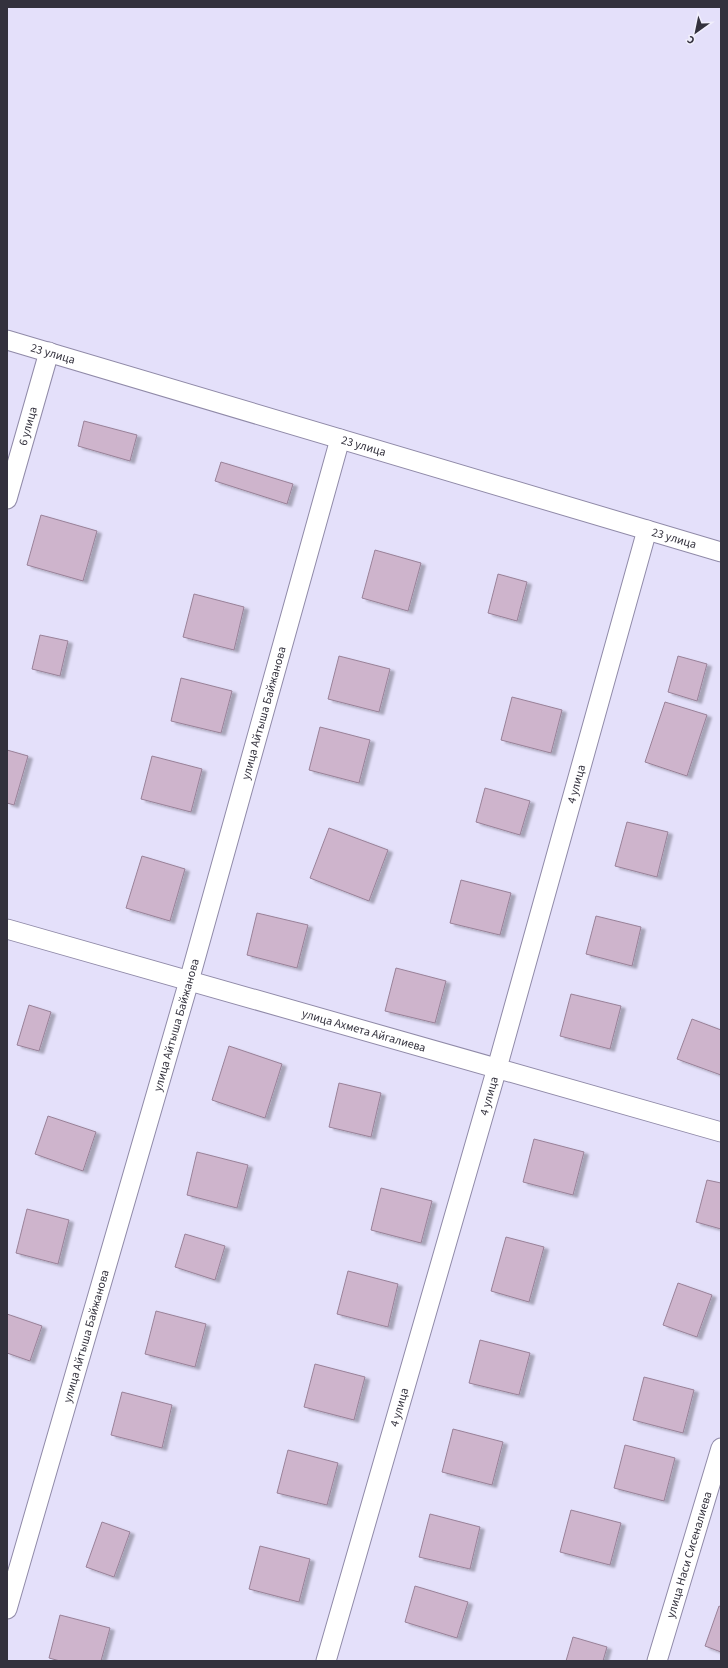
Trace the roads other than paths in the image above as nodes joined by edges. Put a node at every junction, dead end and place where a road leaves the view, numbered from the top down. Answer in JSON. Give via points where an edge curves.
{"nodes":[{"id":1,"x":7,"y":340,"type":"edge"},
{"id":2,"x":49,"y":352,"type":"junction"},
{"id":3,"x":340,"y":439,"type":"junction"},
{"id":4,"x":7,"y":499,"type":"edge"},
{"id":5,"x":647,"y":530,"type":"junction"},
{"id":6,"x":721,"y":552,"type":"edge"},
{"id":7,"x":7,"y":929,"type":"edge"},
{"id":8,"x":189,"y":981,"type":"junction"},
{"id":9,"x":497,"y":1068,"type":"junction"},
{"id":10,"x":721,"y":1132,"type":"edge"},
{"id":11,"x":721,"y":1448,"type":"edge"},
{"id":12,"x":7,"y":1609,"type":"edge"},
{"id":13,"x":326,"y":1661,"type":"edge"},
{"id":14,"x":657,"y":1661,"type":"edge"}],
"edges":[{"from":1,"to":2,"type":"street","name":"23 улица"},
{"from":2,"to":3,"type":"street","name":"23 улица"},
{"from":2,"to":4,"type":"street","name":"6 улица"},
{"from":3,"to":5,"type":"street","name":"23 улица"},
{"from":3,"to":8,"type":"street","name":"улица Айтыша Байжанова"},
{"from":5,"to":6,"type":"street","name":"23 улица"},
{"from":5,"to":9,"type":"street","name":"4 улица"},
{"from":7,"to":8,"type":"street","name":"улица Ахмета Айгалиева"},
{"from":8,"to":9,"type":"street","name":"улица Ахмета Айгалиева"},
{"from":8,"to":12,"type":"street","name":"улица Айтыша Байжанова"},
{"from":9,"to":10,"type":"street","name":"улица Ахмета Айгалиева"},
{"from":9,"to":13,"type":"street","name":"4 улица"},
{"from":11,"to":14,"type":"street","name":"улица Наси Сисеналиева"}]}
